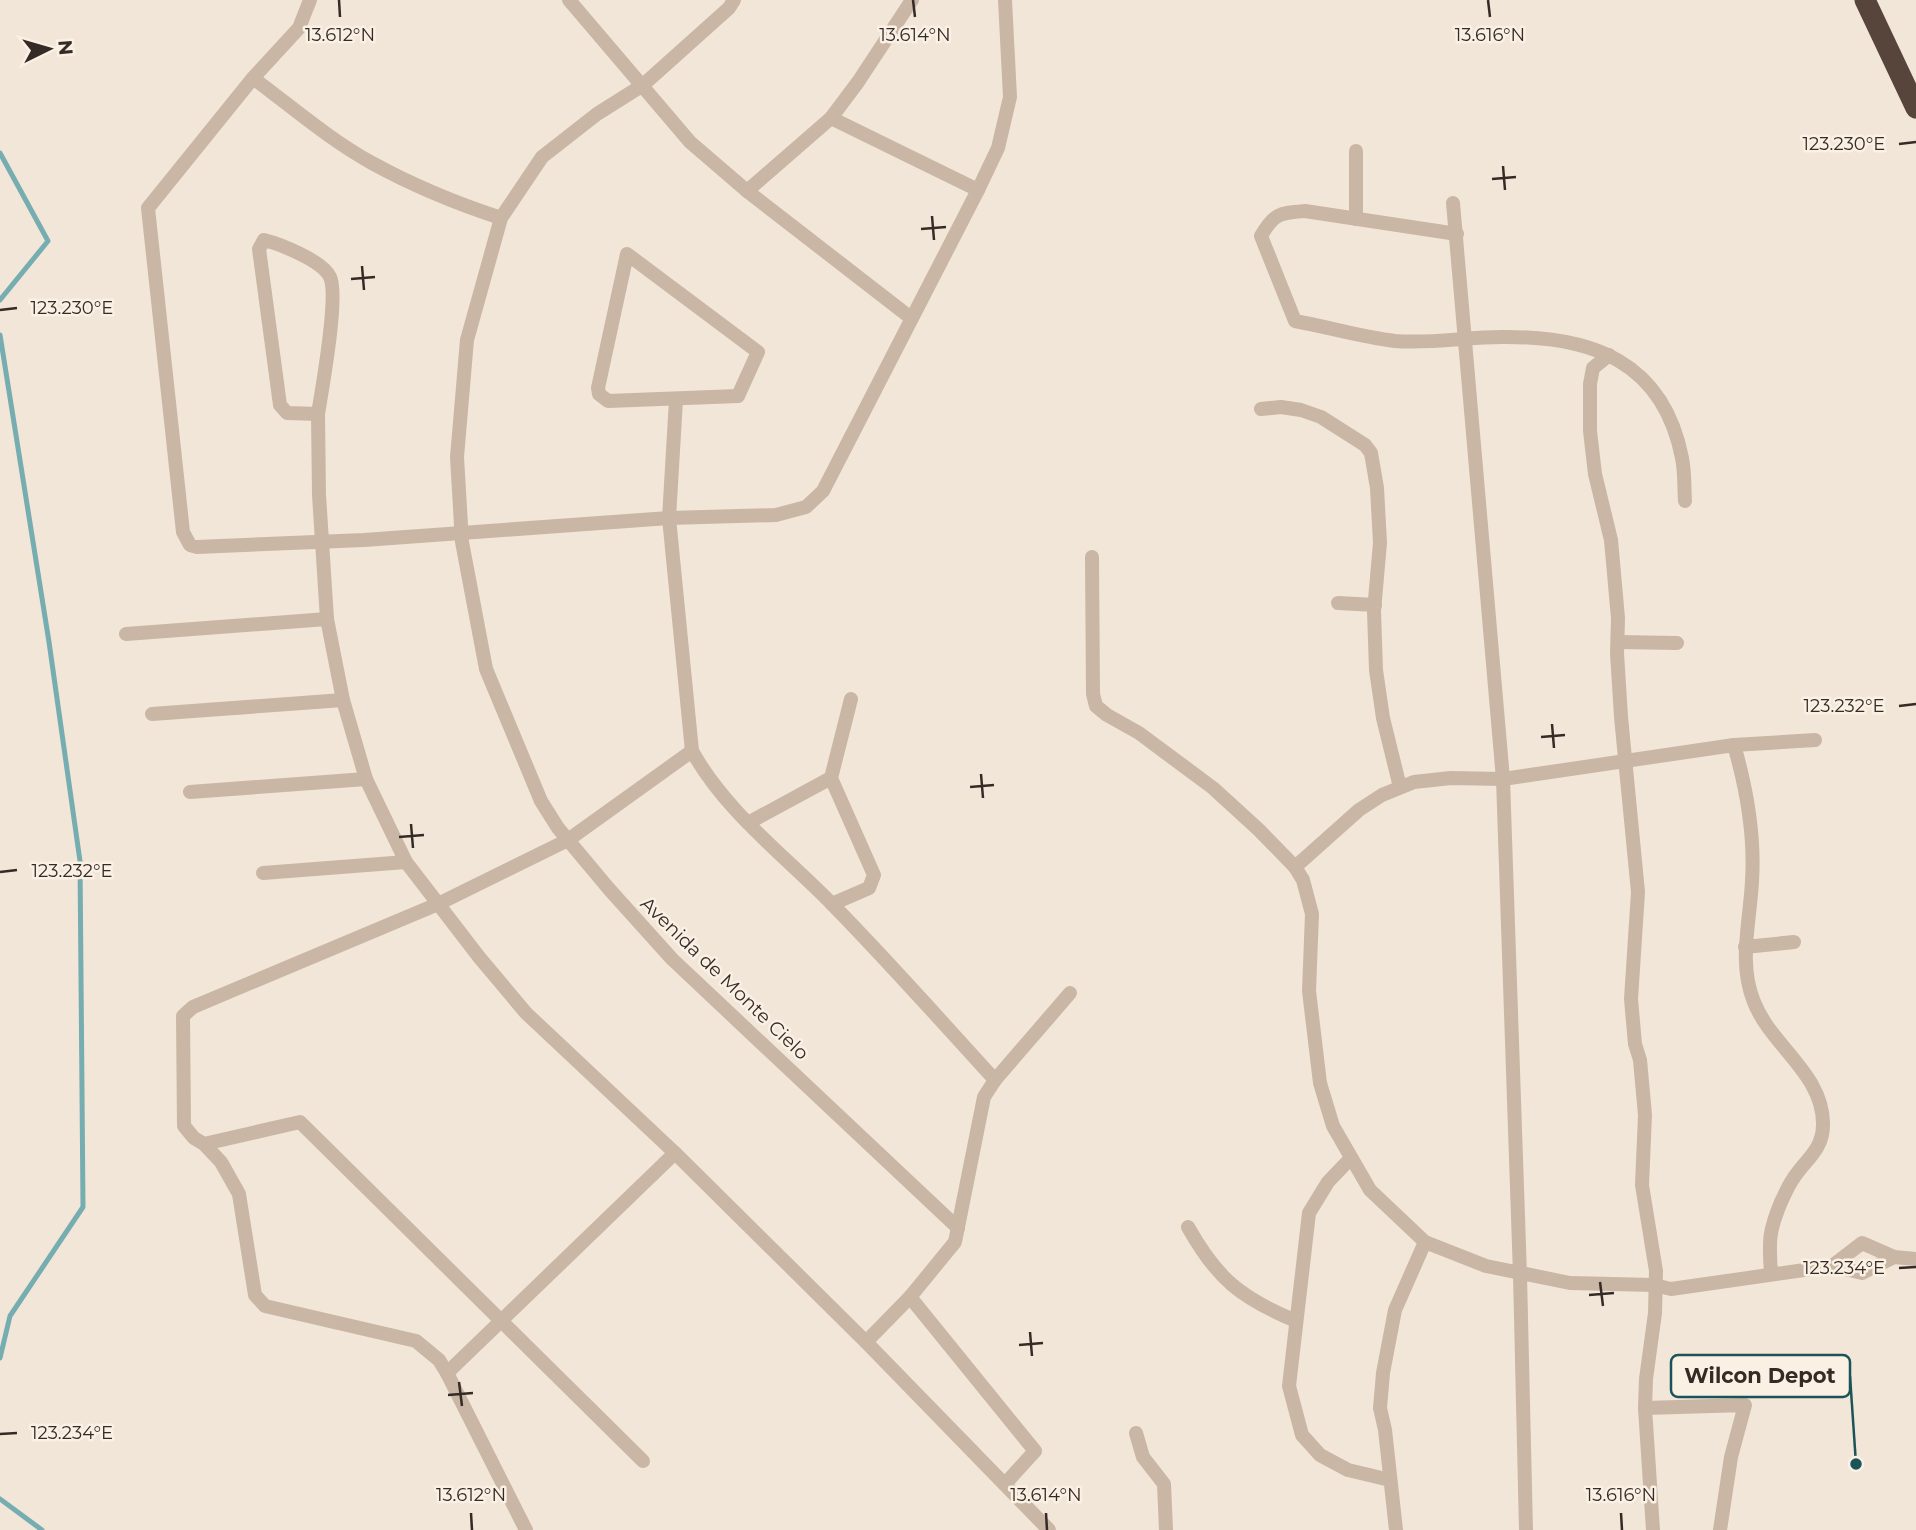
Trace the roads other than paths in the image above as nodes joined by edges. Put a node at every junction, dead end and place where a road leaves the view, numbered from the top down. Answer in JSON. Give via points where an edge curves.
{"nodes":[{"id":1,"x":310,"y":0,"type":"edge"},
{"id":2,"x":569,"y":0,"type":"edge"},
{"id":3,"x":734,"y":0,"type":"edge"},
{"id":4,"x":912,"y":0,"type":"edge"},
{"id":5,"x":1005,"y":0,"type":"edge"},
{"id":6,"x":1865,"y":0,"type":"edge"},
{"id":7,"x":253,"y":78,"type":"junction"},
{"id":8,"x":643,"y":85,"type":"junction"},
{"id":9,"x":1916,"y":108,"type":"edge"},
{"id":10,"x":831,"y":118,"type":"junction"},
{"id":11,"x":1356,"y":151,"type":"dead end"},
{"id":12,"x":978,"y":190,"type":"junction"},
{"id":13,"x":747,"y":191,"type":"junction"},
{"id":14,"x":1454,"y":203,"type":"dead end"},
{"id":15,"x":501,"y":218,"type":"junction"},
{"id":16,"x":1356,"y":219,"type":"junction"},
{"id":17,"x":1457,"y":234,"type":"junction"},
{"id":18,"x":911,"y":318,"type":"junction"},
{"id":19,"x":1466,"y":340,"type":"junction"},
{"id":20,"x":1609,"y":355,"type":"junction"},
{"id":21,"x":676,"y":400,"type":"junction"},
{"id":22,"x":1261,"y":409,"type":"dead end"},
{"id":23,"x":318,"y":414,"type":"junction"},
{"id":24,"x":1685,"y":501,"type":"dead end"},
{"id":25,"x":669,"y":519,"type":"junction"},
{"id":26,"x":461,"y":532,"type":"junction"},
{"id":27,"x":322,"y":543,"type":"junction"},
{"id":28,"x":1092,"y":557,"type":"dead end"},
{"id":29,"x":1338,"y":603,"type":"dead end"},
{"id":30,"x":1374,"y":605,"type":"junction"},
{"id":31,"x":327,"y":619,"type":"junction"},
{"id":32,"x":126,"y":634,"type":"dead end"},
{"id":33,"x":1619,"y":642,"type":"junction"},
{"id":34,"x":1677,"y":643,"type":"dead end"},
{"id":35,"x":851,"y":699,"type":"dead end"},
{"id":36,"x":343,"y":700,"type":"junction"},
{"id":37,"x":152,"y":714,"type":"dead end"},
{"id":38,"x":1815,"y":740,"type":"dead end"},
{"id":39,"x":1734,"y":745,"type":"junction"},
{"id":40,"x":692,"y":751,"type":"junction"},
{"id":41,"x":1626,"y":762,"type":"junction"},
{"id":42,"x":831,"y":778,"type":"junction"},
{"id":43,"x":366,"y":779,"type":"junction"},
{"id":44,"x":1503,"y":779,"type":"junction"},
{"id":45,"x":1400,"y":787,"type":"junction"},
{"id":46,"x":190,"y":792,"type":"dead end"},
{"id":47,"x":748,"y":823,"type":"junction"},
{"id":48,"x":568,"y":840,"type":"junction"},
{"id":49,"x":406,"y":862,"type":"junction"},
{"id":50,"x":1294,"y":867,"type":"junction"},
{"id":51,"x":262,"y":873,"type":"dead end"},
{"id":52,"x":438,"y":904,"type":"junction"},
{"id":53,"x":832,"y":904,"type":"junction"},
{"id":54,"x":1794,"y":942,"type":"dead end"},
{"id":55,"x":1745,"y":947,"type":"junction"},
{"id":56,"x":1070,"y":993,"type":"dead end"},
{"id":57,"x":995,"y":1080,"type":"junction"},
{"id":58,"x":204,"y":1144,"type":"junction"},
{"id":59,"x":675,"y":1153,"type":"junction"},
{"id":60,"x":1350,"y":1159,"type":"junction"},
{"id":61,"x":1188,"y":1227,"type":"dead end"},
{"id":62,"x":958,"y":1228,"type":"junction"},
{"id":63,"x":1424,"y":1242,"type":"junction"},
{"id":64,"x":1894,"y":1257,"type":"junction"},
{"id":65,"x":1916,"y":1259,"type":"edge"},
{"id":66,"x":1832,"y":1266,"type":"junction"},
{"id":67,"x":1771,"y":1274,"type":"junction"},
{"id":68,"x":1520,"y":1275,"type":"junction"},
{"id":69,"x":1654,"y":1285,"type":"junction"},
{"id":70,"x":910,"y":1297,"type":"junction"},
{"id":71,"x":501,"y":1320,"type":"junction"},
{"id":72,"x":1296,"y":1321,"type":"junction"},
{"id":73,"x":866,"y":1342,"type":"junction"},
{"id":74,"x":447,"y":1373,"type":"junction"},
{"id":75,"x":1645,"y":1408,"type":"junction"},
{"id":76,"x":1136,"y":1433,"type":"dead end"},
{"id":77,"x":643,"y":1461,"type":"dead end"},
{"id":78,"x":1390,"y":1480,"type":"junction"},
{"id":79,"x":1005,"y":1484,"type":"junction"},
{"id":80,"x":526,"y":1530,"type":"edge"},
{"id":81,"x":1049,"y":1530,"type":"edge"},
{"id":82,"x":1166,"y":1530,"type":"edge"},
{"id":83,"x":1396,"y":1530,"type":"edge"},
{"id":84,"x":1526,"y":1530,"type":"edge"},
{"id":85,"x":1653,"y":1530,"type":"edge"},
{"id":86,"x":1720,"y":1530,"type":"edge"}],
"edges":[{"from":1,"to":7,"type":"street","via":[[299,29]]},
{"from":2,"to":8,"type":"street"},
{"from":3,"to":8,"type":"street","name":"Avenida de Monte Cielo"},
{"from":4,"to":10,"type":"street"},
{"from":5,"to":12,"type":"street","via":[[1010,97],[998,148]]},
{"from":6,"to":9,"type":"highway"},
{"from":7,"to":15,"type":"street","via":[[372,163]]},
{"from":7,"to":27,"type":"street","via":[[148,208],[183,531],[190,545],[203,548]]},
{"from":8,"to":13,"type":"street","via":[[690,142]]},
{"from":8,"to":15,"type":"street","name":"Avenida de Monte Cielo","via":[[542,157]]},
{"from":10,"to":12,"type":"street"},
{"from":10,"to":13,"type":"street"},
{"from":11,"to":16,"type":"street"},
{"from":12,"to":18,"type":"street"},
{"from":13,"to":18,"type":"street"},
{"from":14,"to":17,"type":"street"},
{"from":15,"to":26,"type":"street","name":"Avenida de Monte Cielo","via":[[467,340],[457,457]]},
{"from":16,"to":17,"type":"street"},
{"from":16,"to":19,"type":"street","via":[[1305,211],[1270,220],[1261,236],[1295,321],[1395,341]]},
{"from":17,"to":19,"type":"street"},
{"from":18,"to":25,"type":"street","via":[[823,491],[806,507],[776,515]]},
{"from":19,"to":20,"type":"street","via":[[1549,339]]},
{"from":19,"to":44,"type":"street"},
{"from":20,"to":24,"type":"street","via":[[1629,365],[1646,382],[1670,417],[1682,458]]},
{"from":20,"to":33,"type":"street","via":[[1593,368],[1590,431],[1595,474],[1612,540]]},
{"from":21,"to":21,"type":"street","via":[[738,396],[758,352],[627,254],[599,394],[608,401]]},
{"from":21,"to":25,"type":"street"},
{"from":22,"to":30,"type":"street","via":[[1281,407],[1321,417],[1371,453],[1380,543]]},
{"from":23,"to":23,"type":"street","via":[[287,413],[280,405],[259,249],[264,240],[290,250],[330,276],[328,351]]},
{"from":23,"to":27,"type":"street"},
{"from":25,"to":26,"type":"street"},
{"from":25,"to":40,"type":"street"},
{"from":26,"to":27,"type":"street"},
{"from":26,"to":48,"type":"street","name":"Avenida de Monte Cielo","via":[[486,670],[541,801]]},
{"from":27,"to":31,"type":"street"},
{"from":28,"to":50,"type":"street","via":[[1093,694],[1097,706],[1213,788]]},
{"from":29,"to":30,"type":"street"},
{"from":30,"to":45,"type":"street","via":[[1376,670]]},
{"from":31,"to":32,"type":"street"},
{"from":31,"to":36,"type":"street"},
{"from":33,"to":34,"type":"street"},
{"from":33,"to":41,"type":"street"},
{"from":35,"to":42,"type":"street"},
{"from":36,"to":37,"type":"street"},
{"from":36,"to":43,"type":"street"},
{"from":38,"to":39,"type":"street"},
{"from":39,"to":41,"type":"street"},
{"from":39,"to":55,"type":"street","via":[[1751,821],[1752,882]]},
{"from":40,"to":47,"type":"street"},
{"from":40,"to":48,"type":"street"},
{"from":41,"to":44,"type":"street"},
{"from":41,"to":69,"type":"street","via":[[1638,892],[1631,999],[1645,1115],[1642,1185],[1656,1271]]},
{"from":42,"to":47,"type":"street"},
{"from":42,"to":53,"type":"street","via":[[874,875],[869,888]]},
{"from":43,"to":46,"type":"street"},
{"from":43,"to":49,"type":"street"},
{"from":44,"to":45,"type":"street","via":[[1451,778]]},
{"from":44,"to":68,"type":"street"},
{"from":45,"to":50,"type":"street","via":[[1359,810]]},
{"from":47,"to":53,"type":"street"},
{"from":48,"to":52,"type":"street"},
{"from":48,"to":62,"type":"street","name":"Avenida de Monte Cielo","via":[[672,958]]},
{"from":49,"to":51,"type":"street"},
{"from":49,"to":52,"type":"street"},
{"from":50,"to":60,"type":"street","via":[[1303,880],[1312,914],[1309,990],[1320,1083],[1333,1126]]},
{"from":52,"to":58,"type":"street","via":[[193,1007],[183,1016],[184,1126]]},
{"from":52,"to":59,"type":"street","via":[[526,1013]]},
{"from":53,"to":57,"type":"street"},
{"from":54,"to":55,"type":"street"},
{"from":55,"to":67,"type":"street","via":[[1754,1003],[1770,1032],[1814,1085],[1823,1127],[1819,1145],[1787,1189],[1773,1220],[1768,1240]]},
{"from":56,"to":57,"type":"street"},
{"from":57,"to":62,"type":"street","via":[[984,1097]]},
{"from":58,"to":71,"type":"street","via":[[300,1122]]},
{"from":58,"to":74,"type":"street","via":[[239,1194],[256,1295],[265,1306],[416,1341]]},
{"from":59,"to":71,"type":"street"},
{"from":59,"to":73,"type":"street"},
{"from":60,"to":63,"type":"street","via":[[1370,1190]]},
{"from":60,"to":72,"type":"street","via":[[1328,1182],[1309,1213]]},
{"from":61,"to":72,"type":"street","via":[[1204,1256],[1226,1280],[1259,1306]]},
{"from":62,"to":70,"type":"street","via":[[955,1242]]},
{"from":63,"to":68,"type":"street"},
{"from":63,"to":78,"type":"street","via":[[1395,1310],[1387,1346],[1380,1408]]},
{"from":64,"to":65,"type":"street"},
{"from":64,"to":66,"type":"street","via":[[1862,1273]]},
{"from":64,"to":66,"type":"street","via":[[1862,1243]]},
{"from":66,"to":67,"type":"street"},
{"from":67,"to":69,"type":"street","via":[[1671,1289]]},
{"from":68,"to":69,"type":"street","via":[[1570,1283]]},
{"from":68,"to":84,"type":"street"},
{"from":69,"to":75,"type":"street"},
{"from":70,"to":73,"type":"street"},
{"from":70,"to":79,"type":"street","via":[[1035,1451]]},
{"from":71,"to":74,"type":"street"},
{"from":71,"to":77,"type":"street"},
{"from":72,"to":78,"type":"street","via":[[1289,1386],[1302,1435],[1320,1455],[1348,1470]]},
{"from":73,"to":79,"type":"street"},
{"from":74,"to":80,"type":"street"},
{"from":75,"to":85,"type":"street"},
{"from":75,"to":86,"type":"street","via":[[1745,1405],[1731,1457]]},
{"from":76,"to":82,"type":"street","via":[[1143,1457],[1164,1484]]},
{"from":78,"to":83,"type":"street"},
{"from":79,"to":81,"type":"street"}]}
